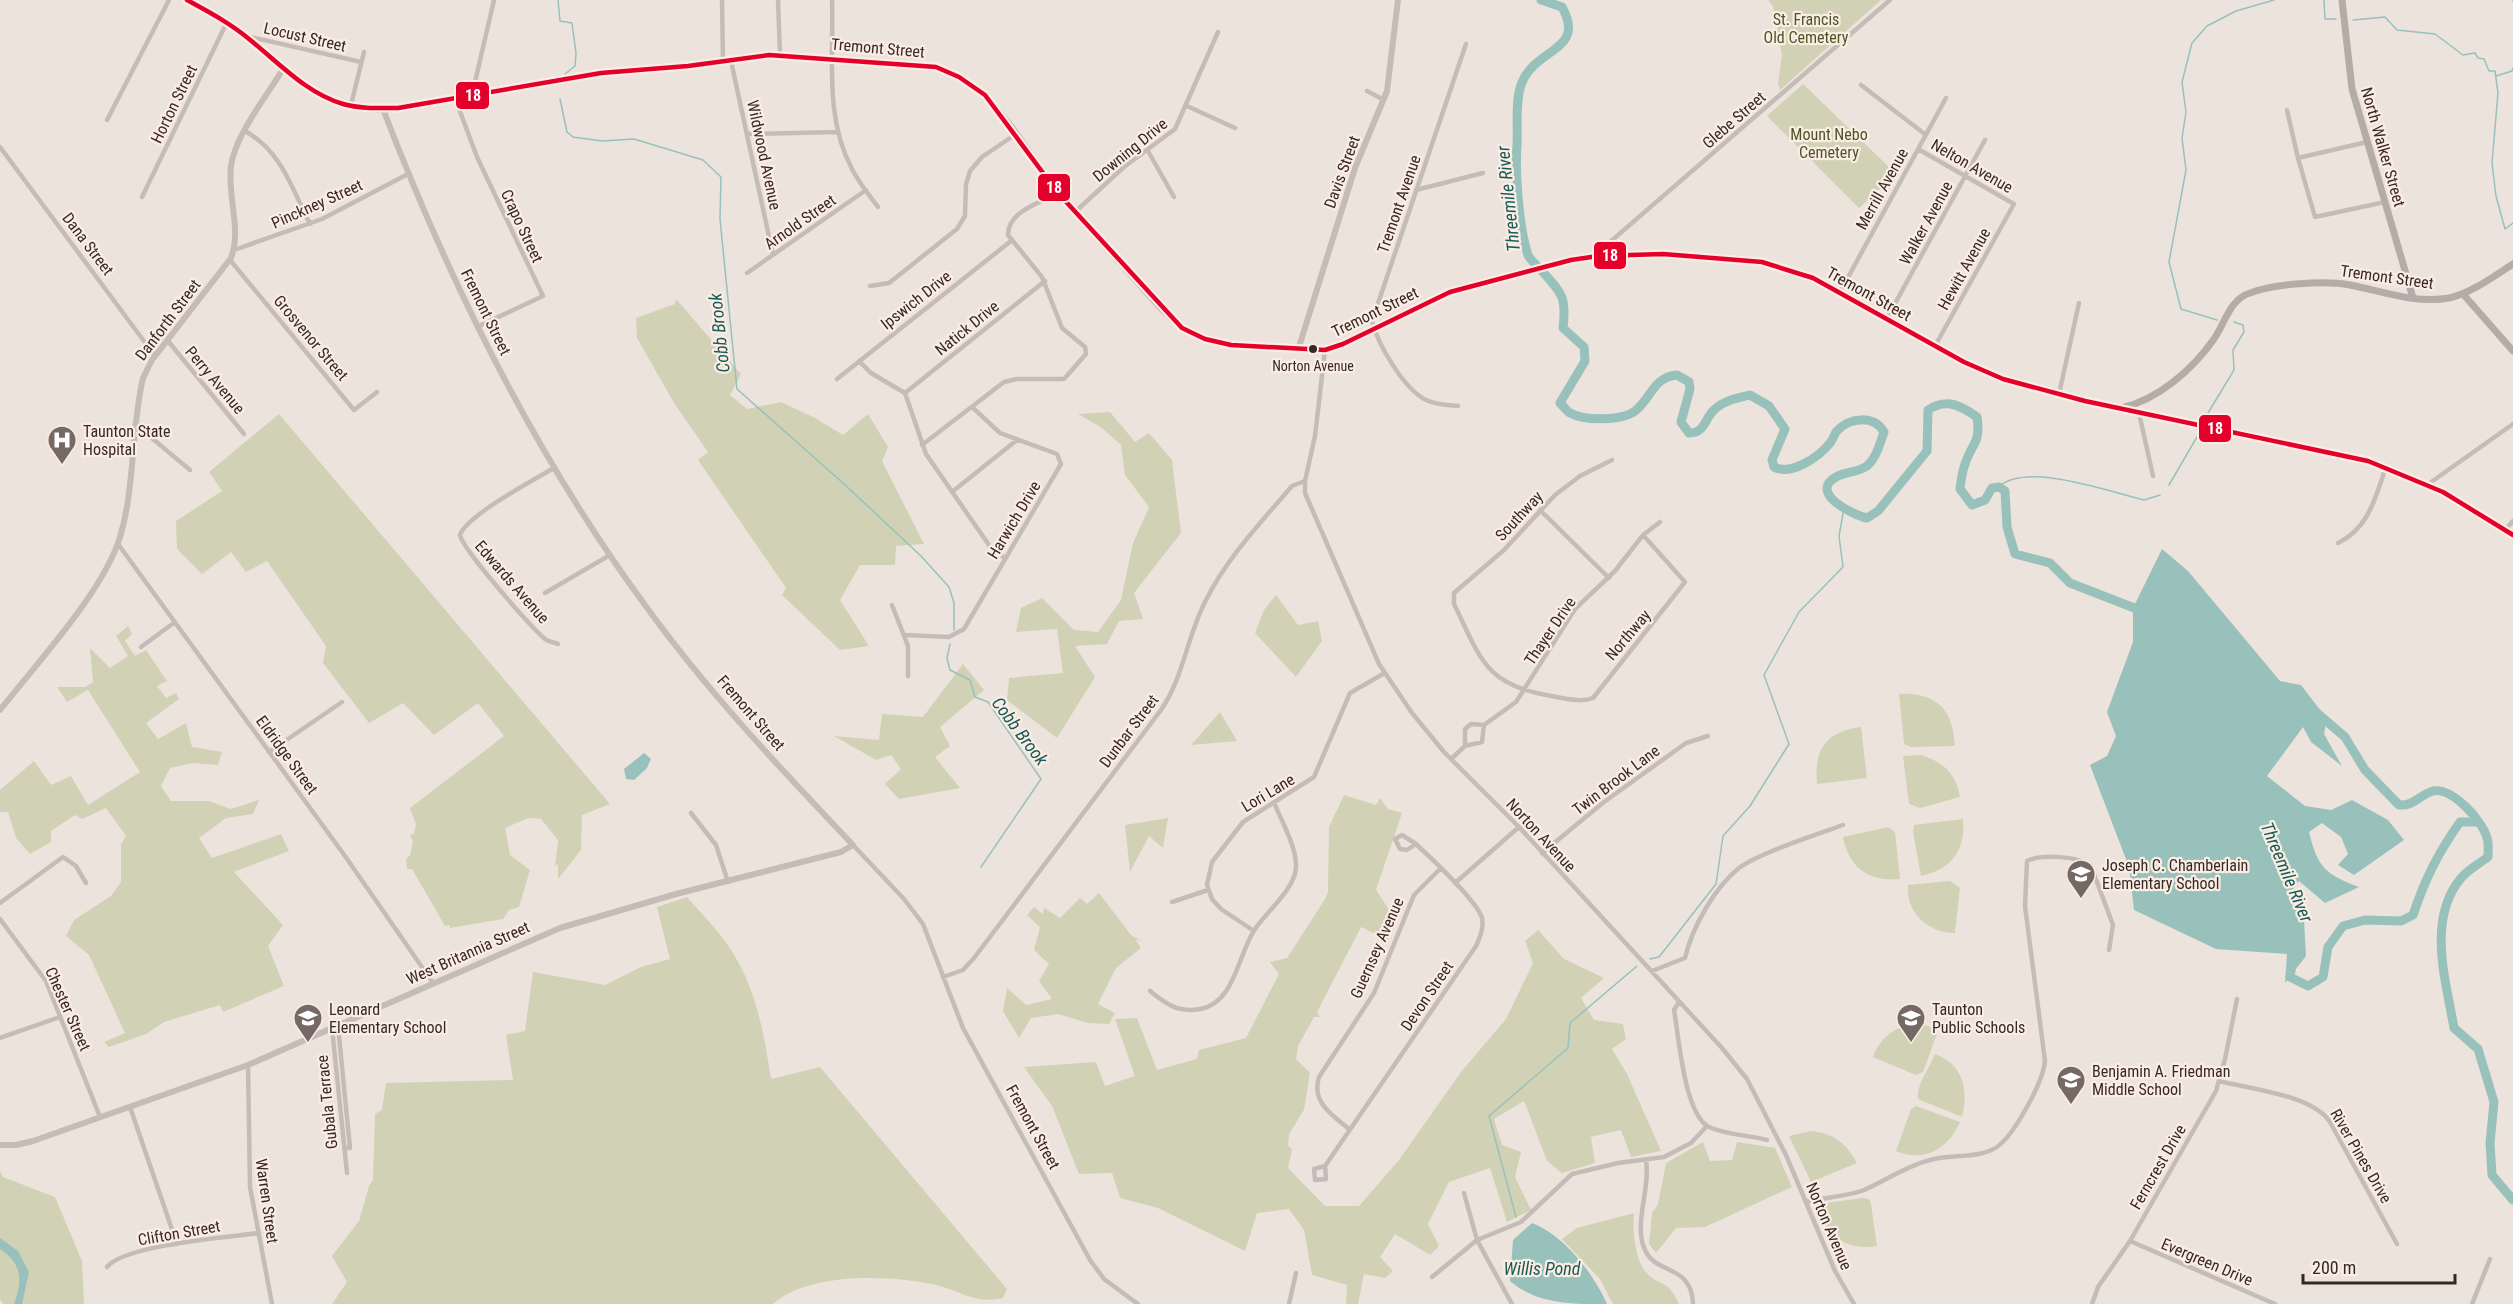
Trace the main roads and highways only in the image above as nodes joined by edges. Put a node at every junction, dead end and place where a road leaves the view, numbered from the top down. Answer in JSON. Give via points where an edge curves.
{"nodes":[{"id":1,"x":187,"y":0,"type":"edge"},
{"id":2,"x":2342,"y":0,"type":"edge"},
{"id":3,"x":2513,"y":264,"type":"edge"},
{"id":4,"x":2463,"y":294,"type":"junction"},
{"id":5,"x":2413,"y":298,"type":"junction"},
{"id":6,"x":2513,"y":351,"type":"edge"},
{"id":7,"x":2118,"y":408,"type":"junction"},
{"id":8,"x":2513,"y":535,"type":"edge"}],
"edges":[{"from":1,"to":7,"type":"main road","name":"Tremont Street","via":[[227,22],[306,88],[351,105],[383,109],[601,73],[780,54],[920,64],[945,70],[985,95],[1058,193],[1161,308],[1188,332],[1231,345],[1325,350],[1444,294],[1593,256],[1663,254],[1762,262],[1797,271],[1998,377]]},
{"from":2,"to":5,"type":"main road","name":"North Walker Street","via":[[2349,75]]},
{"from":3,"to":4,"type":"main road","name":"Tremont Street"},
{"from":4,"to":5,"type":"main road","name":"Tremont Street","via":[[2441,299]]},
{"from":4,"to":6,"type":"main road"},
{"from":5,"to":7,"type":"main road","name":"Tremont Street","via":[[2331,283],[2246,294],[2234,304],[2213,341],[2190,367],[2148,398]]},
{"from":7,"to":8,"type":"main road","name":"Tremont Street","via":[[2298,444],[2386,467],[2470,506]]}]}
